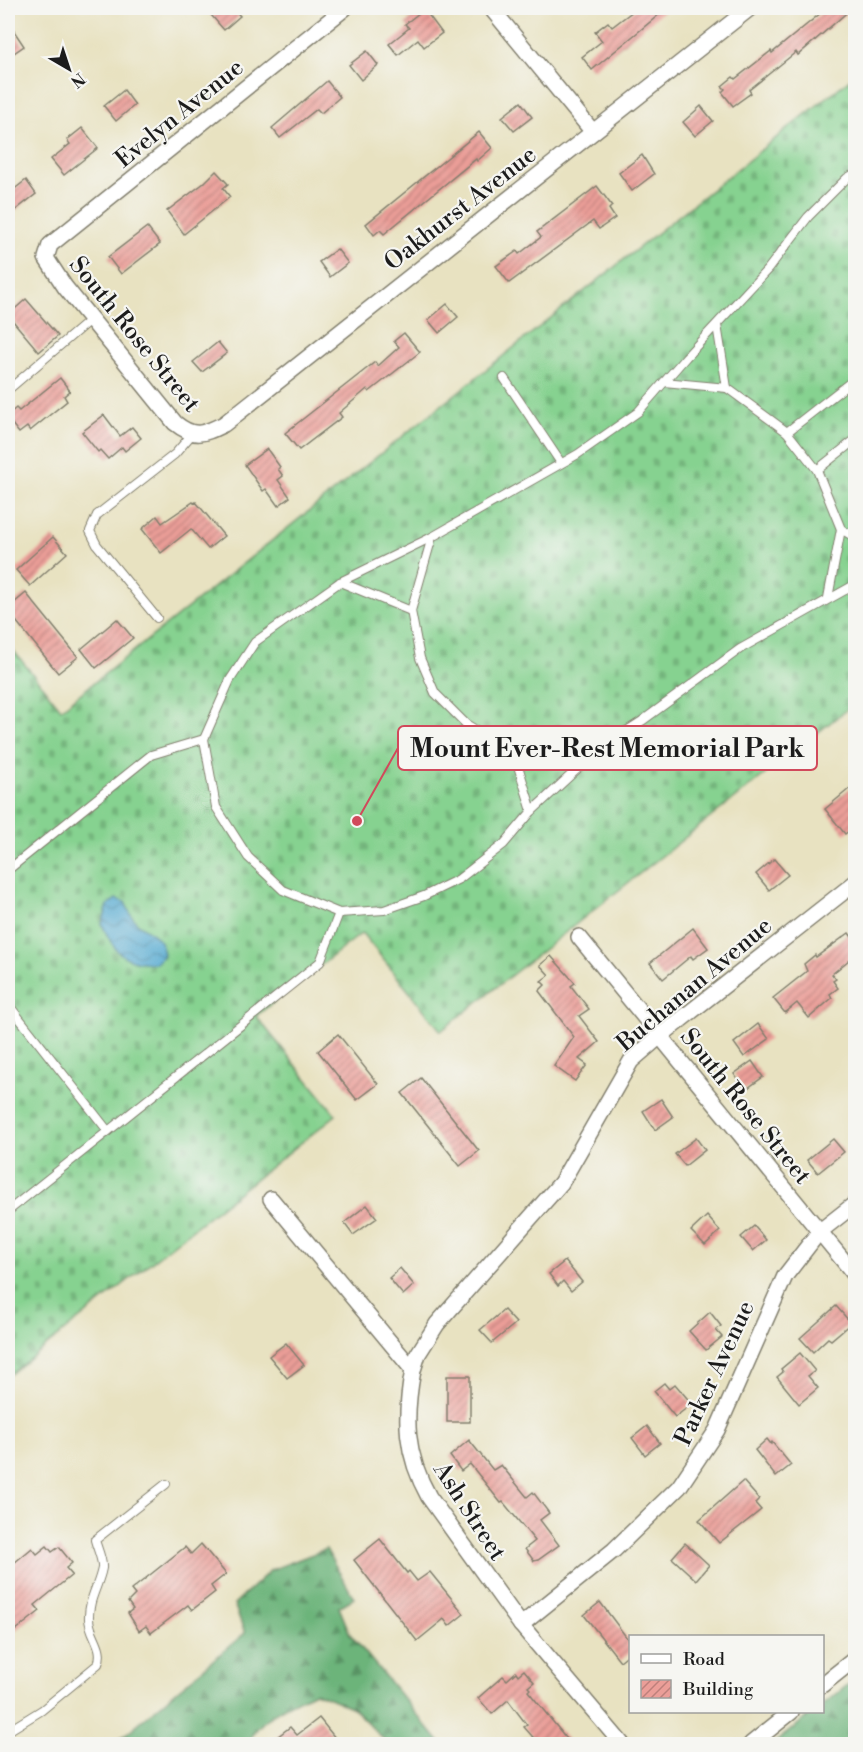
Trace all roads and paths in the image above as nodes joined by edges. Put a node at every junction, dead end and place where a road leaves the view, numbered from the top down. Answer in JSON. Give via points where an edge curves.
{"nodes":[{"id":1,"x":345,"y":8,"type":"edge"},
{"id":2,"x":491,"y":8,"type":"edge"},
{"id":3,"x":750,"y":8,"type":"edge"},
{"id":4,"x":593,"y":132,"type":"junction"},
{"id":5,"x":855,"y":173,"type":"edge"},
{"id":6,"x":46,"y":258,"type":"joint"},
{"id":7,"x":92,"y":319,"type":"junction"},
{"id":8,"x":717,"y":325,"type":"junction"},
{"id":9,"x":504,"y":378,"type":"dead end"},
{"id":10,"x":855,"y":378,"type":"edge"},
{"id":11,"x":664,"y":382,"type":"junction"},
{"id":12,"x":727,"y":388,"type":"junction"},
{"id":13,"x":8,"y":390,"type":"edge"},
{"id":14,"x":787,"y":432,"type":"junction"},
{"id":15,"x":193,"y":433,"type":"junction"},
{"id":16,"x":855,"y":439,"type":"edge"},
{"id":17,"x":561,"y":464,"type":"junction"},
{"id":18,"x":817,"y":470,"type":"junction"},
{"id":19,"x":842,"y":529,"type":"junction"},
{"id":20,"x":432,"y":537,"type":"junction"},
{"id":21,"x":855,"y":538,"type":"edge"},
{"id":22,"x":340,"y":582,"type":"junction"},
{"id":23,"x":855,"y":584,"type":"edge"},
{"id":24,"x":828,"y":598,"type":"junction"},
{"id":25,"x":411,"y":611,"type":"junction"},
{"id":26,"x":157,"y":618,"type":"dead end"},
{"id":27,"x":204,"y":739,"type":"junction"},
{"id":28,"x":600,"y":748,"type":"junction"},
{"id":29,"x":514,"y":753,"type":"junction"},
{"id":30,"x":532,"y":811,"type":"junction"},
{"id":31,"x":8,"y":870,"type":"edge"},
{"id":32,"x":855,"y":882,"type":"edge"},
{"id":33,"x":339,"y":913,"type":"junction"},
{"id":34,"x":579,"y":936,"type":"dead end"},
{"id":35,"x":8,"y":1004,"type":"edge"},
{"id":36,"x":660,"y":1036,"type":"junction"},
{"id":37,"x":108,"y":1131,"type":"junction"},
{"id":38,"x":271,"y":1199,"type":"dead end"},
{"id":39,"x":855,"y":1203,"type":"edge"},
{"id":40,"x":8,"y":1211,"type":"edge"},
{"id":41,"x":819,"y":1232,"type":"junction"},
{"id":42,"x":855,"y":1276,"type":"edge"},
{"id":43,"x":413,"y":1370,"type":"junction"},
{"id":44,"x":166,"y":1484,"type":"dead end"},
{"id":45,"x":521,"y":1625,"type":"junction"},
{"id":46,"x":855,"y":1658,"type":"edge"},
{"id":47,"x":824,"y":1683,"type":"edge"},
{"id":48,"x":790,"y":1713,"type":"edge"},
{"id":49,"x":8,"y":1731,"type":"edge"},
{"id":50,"x":622,"y":1744,"type":"edge"},
{"id":51,"x":751,"y":1744,"type":"edge"}],
"edges":[{"from":1,"to":6,"type":"street","name":"Evelyn Avenue","via":[[50,245]]},
{"from":2,"to":4,"type":"street"},
{"from":3,"to":4,"type":"street","name":"Oakhurst Avenue"},
{"from":4,"to":15,"type":"street","name":"Oakhurst Avenue","via":[[224,424],[205,434]]},
{"from":5,"to":8,"type":"lane","via":[[808,217]]},
{"from":6,"to":7,"type":"street","name":"South Rose Street"},
{"from":7,"to":13,"type":"lane"},
{"from":7,"to":15,"type":"street","name":"South Rose Street","via":[[175,423]]},
{"from":8,"to":11,"type":"lane"},
{"from":8,"to":12,"type":"lane"},
{"from":9,"to":17,"type":"lane"},
{"from":10,"to":14,"type":"lane"},
{"from":11,"to":12,"type":"lane"},
{"from":11,"to":17,"type":"lane","via":[[638,412]]},
{"from":12,"to":14,"type":"lane"},
{"from":14,"to":18,"type":"lane"},
{"from":15,"to":26,"type":"lane","via":[[175,454],[97,515],[90,531]]},
{"from":16,"to":18,"type":"lane"},
{"from":17,"to":20,"type":"lane"},
{"from":18,"to":19,"type":"lane"},
{"from":19,"to":21,"type":"lane"},
{"from":19,"to":24,"type":"lane"},
{"from":20,"to":22,"type":"lane"},
{"from":20,"to":25,"type":"lane"},
{"from":22,"to":25,"type":"lane"},
{"from":22,"to":27,"type":"lane","via":[[255,642],[230,680]]},
{"from":23,"to":24,"type":"lane"},
{"from":24,"to":28,"type":"lane","via":[[740,649]]},
{"from":25,"to":29,"type":"lane","via":[[420,658],[435,693],[466,724]]},
{"from":27,"to":31,"type":"lane","via":[[151,755]]},
{"from":27,"to":33,"type":"lane","via":[[216,807],[248,857],[283,890]]},
{"from":28,"to":29,"type":"lane"},
{"from":28,"to":30,"type":"lane"},
{"from":29,"to":30,"type":"lane"},
{"from":30,"to":33,"type":"lane","via":[[504,844],[459,879],[384,910]]},
{"from":32,"to":36,"type":"street","name":"Buchanan Avenue"},
{"from":33,"to":37,"type":"lane","via":[[320,962]]},
{"from":34,"to":36,"type":"street","name":"South Rose Street"},
{"from":35,"to":37,"type":"lane"},
{"from":36,"to":41,"type":"street","name":"South Rose Street"},
{"from":36,"to":43,"type":"street","name":"Buchanan Avenue","via":[[631,1061],[561,1183],[437,1324]]},
{"from":37,"to":40,"type":"lane"},
{"from":38,"to":43,"type":"street"},
{"from":39,"to":41,"type":"street","name":"Parker Avenue"},
{"from":41,"to":42,"type":"street","name":"South Rose Street"},
{"from":41,"to":45,"type":"street","name":"Parker Avenue","via":[[785,1276],[717,1430],[679,1487],[614,1550]]},
{"from":43,"to":45,"type":"street","name":"Ash Street","via":[[407,1401],[408,1433],[419,1480]]},
{"from":44,"to":49,"type":"lane","via":[[95,1540],[103,1566],[90,1603],[89,1621],[100,1649],[98,1664],[42,1710]]},
{"from":45,"to":50,"type":"street","name":"Ash Street"},
{"from":46,"to":47,"type":"street"},
{"from":48,"to":51,"type":"street"}]}
